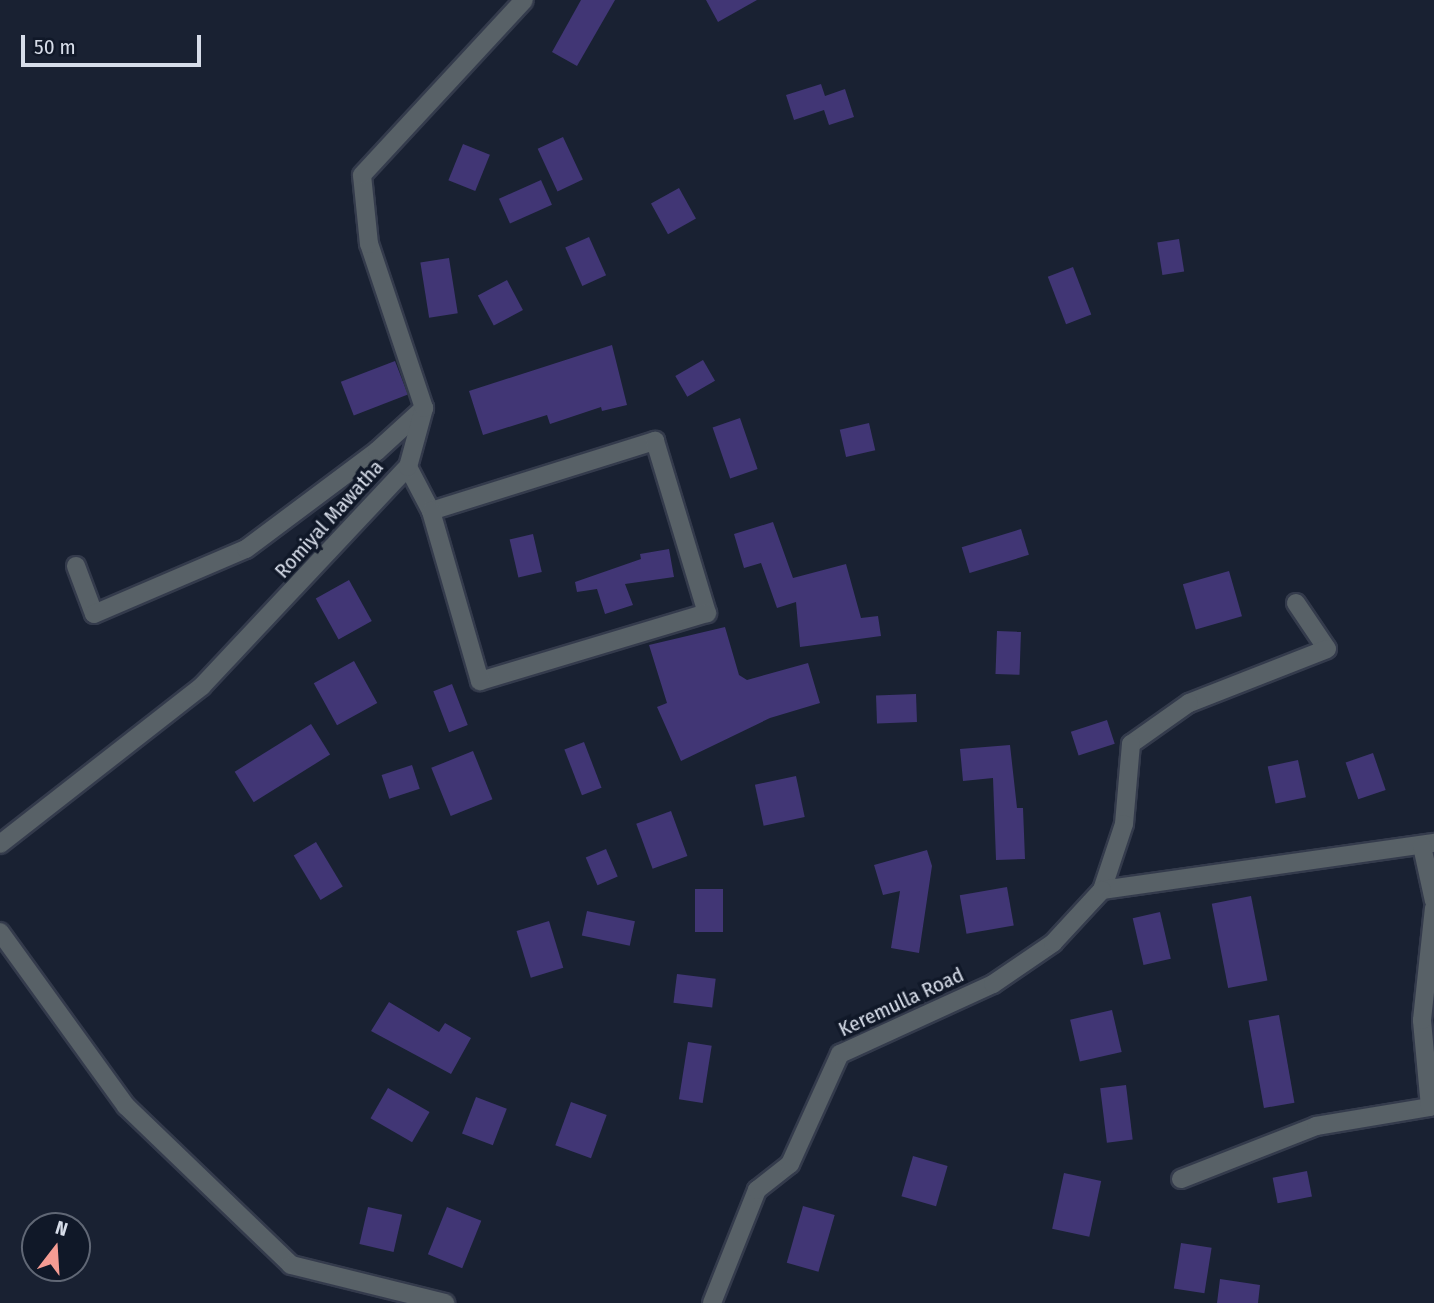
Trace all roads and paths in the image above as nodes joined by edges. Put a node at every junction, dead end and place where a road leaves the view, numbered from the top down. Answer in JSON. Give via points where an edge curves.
{"nodes":[{"id":1,"x":524,"y":0,"type":"edge"},
{"id":2,"x":424,"y":408,"type":"junction"},
{"id":3,"x":408,"y":467,"type":"junction"},
{"id":4,"x":431,"y":511,"type":"junction"},
{"id":5,"x":76,"y":566,"type":"dead end"},
{"id":6,"x":1296,"y":603,"type":"dead end"},
{"id":7,"x":0,"y":844,"type":"edge"},
{"id":8,"x":1428,"y":844,"type":"edge"},
{"id":9,"x":1102,"y":890,"type":"junction"},
{"id":10,"x":1434,"y":901,"type":"edge"},
{"id":11,"x":1434,"y":908,"type":"edge"},
{"id":12,"x":0,"y":932,"type":"edge"},
{"id":13,"x":1432,"y":1114,"type":"edge"},
{"id":14,"x":1181,"y":1179,"type":"dead end"},
{"id":15,"x":445,"y":1303,"type":"edge"},
{"id":16,"x":712,"y":1303,"type":"edge"}],
"edges":[{"from":1,"to":2,"type":"street","via":[[362,175],[369,244]]},
{"from":2,"to":3,"type":"street","name":"Romiyal Mawatha"},
{"from":2,"to":5,"type":"street","via":[[377,451],[246,549],[94,614]]},
{"from":3,"to":4,"type":"street"},
{"from":3,"to":7,"type":"street","name":"Romiyal Mawatha","via":[[202,686]]},
{"from":4,"to":4,"type":"street","via":[[480,681],[707,613],[655,441]]},
{"from":6,"to":9,"type":"street","name":"Keremulla Road","via":[[1327,649],[1189,703],[1130,744],[1124,824]]},
{"from":8,"to":9,"type":"street"},
{"from":8,"to":10,"type":"street"},
{"from":9,"to":16,"type":"street","name":"Keremulla Road","via":[[1053,943],[993,984],[840,1054],[790,1164],[757,1190]]},
{"from":11,"to":13,"type":"street","via":[[1422,1020]]},
{"from":12,"to":15,"type":"street","via":[[126,1106],[291,1265]]},
{"from":13,"to":14,"type":"street","via":[[1316,1126]]}]}
